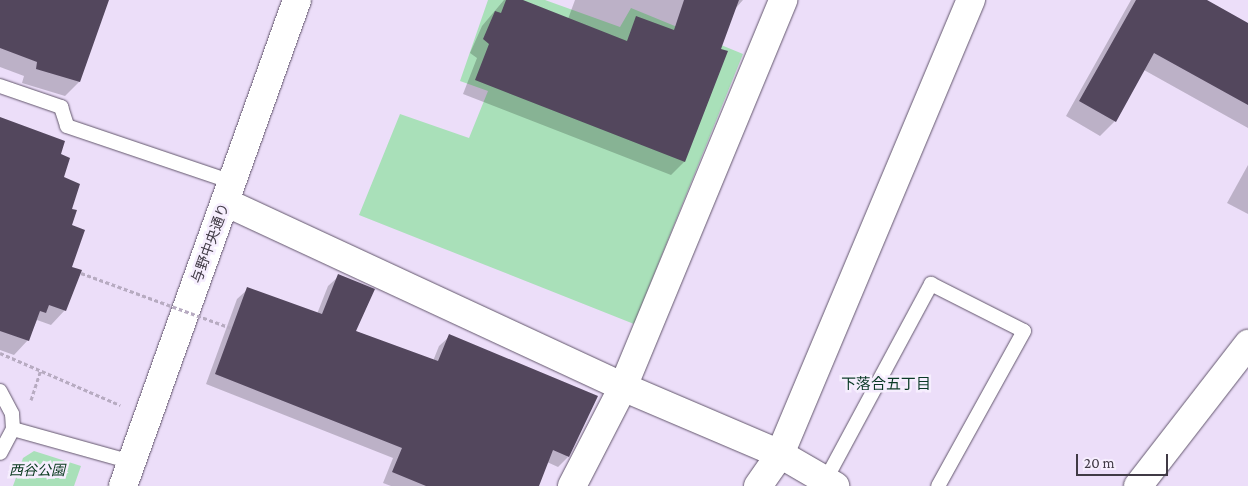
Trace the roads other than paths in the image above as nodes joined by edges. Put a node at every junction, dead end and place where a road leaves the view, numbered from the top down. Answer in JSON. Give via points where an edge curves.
{"nodes":[{"id":1,"x":297,"y":0,"type":"edge"},
{"id":2,"x":783,"y":0,"type":"edge"},
{"id":3,"x":972,"y":0,"type":"edge"},
{"id":4,"x":0,"y":86,"type":"edge"},
{"id":5,"x":228,"y":192,"type":"junction"},
{"id":6,"x":1248,"y":344,"type":"edge"},
{"id":7,"x":623,"y":387,"type":"junction"},
{"id":8,"x":0,"y":391,"type":"edge"},
{"id":9,"x":12,"y":429,"type":"junction"},
{"id":10,"x":0,"y":453,"type":"edge"},
{"id":11,"x":780,"y":454,"type":"junction"},
{"id":12,"x":127,"y":474,"type":"edge"},
{"id":13,"x":830,"y":483,"type":"edge"},
{"id":14,"x":572,"y":486,"type":"edge"},
{"id":15,"x":758,"y":486,"type":"edge"},
{"id":16,"x":938,"y":486,"type":"edge"},
{"id":17,"x":1138,"y":486,"type":"edge"}],
"edges":[{"from":1,"to":5,"type":"street","name":"与野中央通り"},
{"from":2,"to":7,"type":"street"},
{"from":3,"to":11,"type":"street"},
{"from":4,"to":5,"type":"lane","via":[[62,107],[67,126]]},
{"from":5,"to":7,"type":"street"},
{"from":5,"to":12,"type":"street","name":"与野中央通り"},
{"from":6,"to":17,"type":"street"},
{"from":7,"to":11,"type":"street"},
{"from":7,"to":14,"type":"street"},
{"from":8,"to":9,"type":"lane","via":[[12,414]]},
{"from":9,"to":10,"type":"lane"},
{"from":9,"to":12,"type":"lane"},
{"from":11,"to":13,"type":"street"},
{"from":11,"to":15,"type":"street"},
{"from":13,"to":16,"type":"lane","via":[[931,284],[1024,331]]}]}
